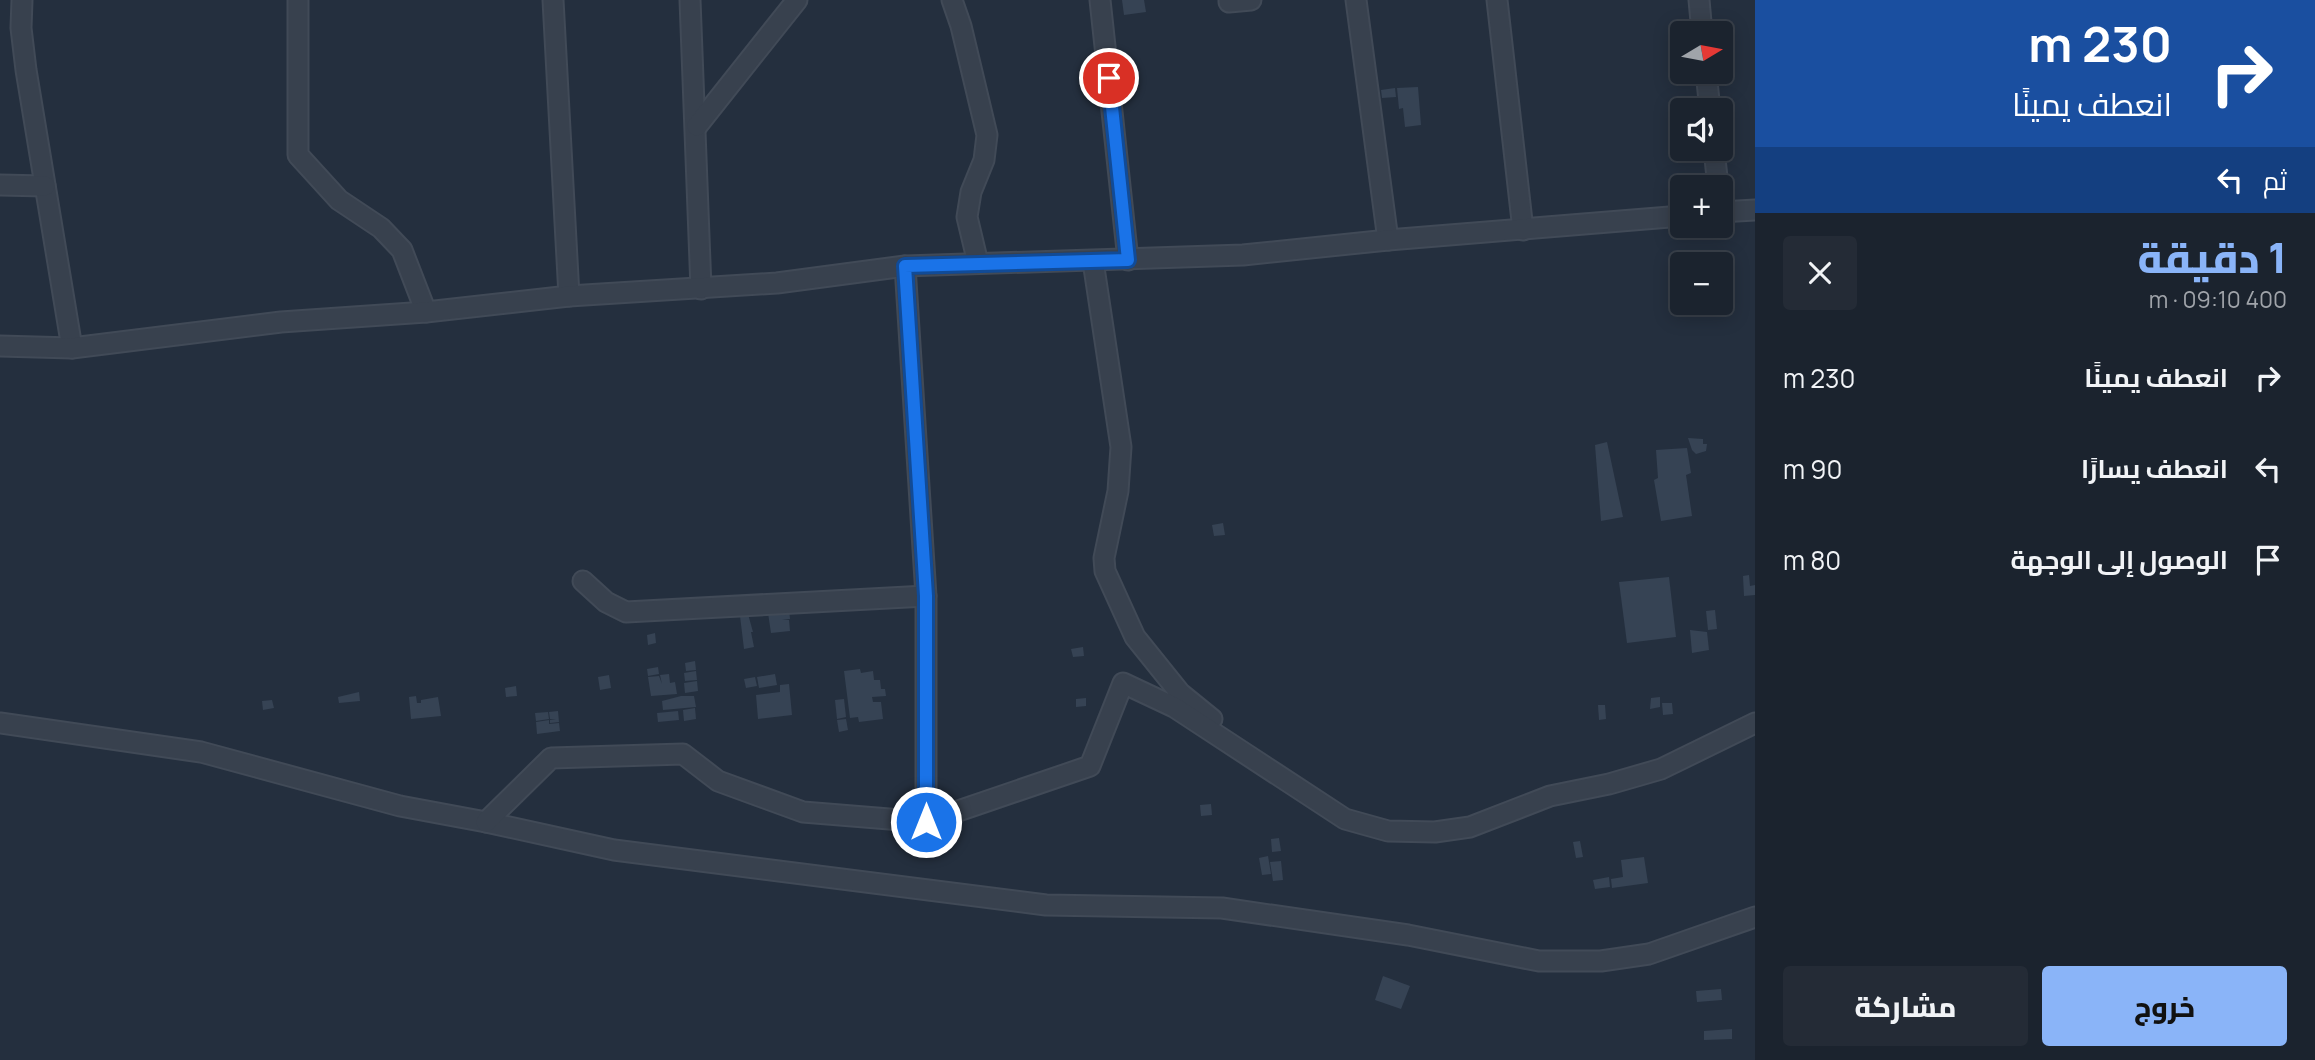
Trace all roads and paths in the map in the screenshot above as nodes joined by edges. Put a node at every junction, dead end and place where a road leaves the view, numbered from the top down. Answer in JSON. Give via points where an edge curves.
{"nodes":[{"id":1,"x":22,"y":0,"type":"edge"},
{"id":2,"x":298,"y":0,"type":"edge"},
{"id":3,"x":553,"y":0,"type":"edge"},
{"id":4,"x":690,"y":0,"type":"edge"},
{"id":5,"x":797,"y":0,"type":"edge"},
{"id":6,"x":952,"y":0,"type":"edge"},
{"id":7,"x":1100,"y":0,"type":"edge"},
{"id":8,"x":1229,"y":0,"type":"edge"},
{"id":9,"x":1251,"y":0,"type":"edge"},
{"id":10,"x":1356,"y":0,"type":"edge"},
{"id":11,"x":1497,"y":0,"type":"edge"},
{"id":12,"x":1699,"y":0,"type":"edge"},
{"id":13,"x":1701,"y":21,"type":"edge"},
{"id":14,"x":696,"y":126,"type":"junction"},
{"id":15,"x":0,"y":185,"type":"edge"},
{"id":16,"x":45,"y":186,"type":"junction"},
{"id":17,"x":1755,"y":210,"type":"edge"},
{"id":18,"x":1733,"y":211,"type":"edge"},
{"id":19,"x":1670,"y":217,"type":"edge"},
{"id":20,"x":1523,"y":230,"type":"junction"},
{"id":21,"x":1388,"y":240,"type":"junction"},
{"id":22,"x":1128,"y":260,"type":"junction"},
{"id":23,"x":1093,"y":261,"type":"junction"},
{"id":24,"x":978,"y":263,"type":"junction"},
{"id":25,"x":905,"y":266,"type":"junction"},
{"id":26,"x":701,"y":289,"type":"junction"},
{"id":27,"x":569,"y":296,"type":"junction"},
{"id":28,"x":426,"y":312,"type":"junction"},
{"id":29,"x":0,"y":346,"type":"edge"},
{"id":30,"x":72,"y":348,"type":"junction"},
{"id":31,"x":583,"y":581,"type":"dead end"},
{"id":32,"x":926,"y":596,"type":"junction"},
{"id":33,"x":0,"y":723,"type":"edge"},
{"id":34,"x":1755,"y":723,"type":"edge"},
{"id":35,"x":1271,"y":769,"type":"junction"},
{"id":36,"x":486,"y":822,"type":"junction"},
{"id":37,"x":926,"y":822,"type":"junction"},
{"id":38,"x":1755,"y":916,"type":"edge"}],
"edges":[{"from":1,"to":16,"type":"street","via":[[26,70]]},
{"from":2,"to":28,"type":"street","via":[[298,155],[339,200],[402,250]]},
{"from":3,"to":27,"type":"street"},
{"from":4,"to":14,"type":"street"},
{"from":5,"to":14,"type":"street"},
{"from":6,"to":24,"type":"street","via":[[987,135],[967,217]]},
{"from":7,"to":22,"type":"street"},
{"from":8,"to":9,"type":"street"},
{"from":10,"to":21,"type":"street"},
{"from":11,"to":20,"type":"street"},
{"from":12,"to":13,"type":"street"},
{"from":14,"to":26,"type":"street"},
{"from":15,"to":16,"type":"street"},
{"from":16,"to":30,"type":"street"},
{"from":17,"to":18,"type":"street"},
{"from":19,"to":20,"type":"street"},
{"from":20,"to":21,"type":"street"},
{"from":21,"to":22,"type":"street","via":[[1242,255]]},
{"from":22,"to":23,"type":"street"},
{"from":23,"to":24,"type":"street"},
{"from":23,"to":35,"type":"street","via":[[1121,447],[1105,571],[1135,637],[1180,693]]},
{"from":24,"to":25,"type":"street"},
{"from":25,"to":26,"type":"street"},
{"from":25,"to":32,"type":"street"},
{"from":26,"to":27,"type":"street"},
{"from":27,"to":28,"type":"street"},
{"from":28,"to":30,"type":"street","via":[[281,322]]},
{"from":29,"to":30,"type":"street"},
{"from":31,"to":32,"type":"street","via":[[606,602],[626,612]]},
{"from":32,"to":37,"type":"street"},
{"from":33,"to":36,"type":"street","via":[[201,752],[400,806]]},
{"from":34,"to":35,"type":"street","via":[[1661,769],[1550,796],[1470,827],[1435,832],[1388,831],[1345,818]]},
{"from":35,"to":37,"type":"street","via":[[1174,707],[1123,683],[1090,766]]},
{"from":36,"to":37,"type":"street","via":[[551,758],[682,754],[718,781],[803,812]]},
{"from":36,"to":38,"type":"street","via":[[614,850],[1046,905],[1222,908],[1408,935],[1539,961],[1601,961],[1650,954]]}]}
